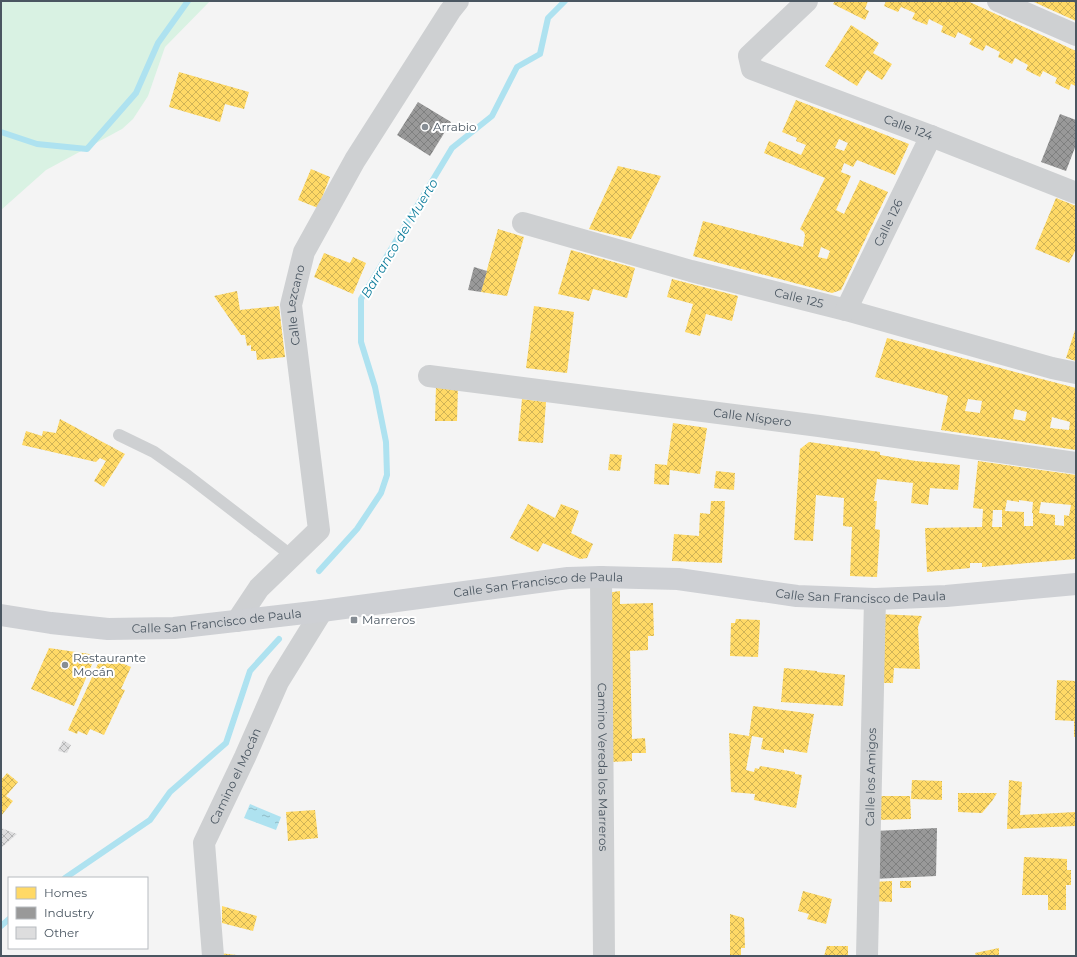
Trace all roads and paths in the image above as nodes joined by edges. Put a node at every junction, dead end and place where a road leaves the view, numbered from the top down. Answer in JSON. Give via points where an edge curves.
{"nodes":[{"id":1,"x":458,"y":1,"type":"edge"},
{"id":2,"x":807,"y":1,"type":"edge"},
{"id":3,"x":998,"y":1,"type":"edge"},
{"id":4,"x":1076,"y":35,"type":"edge"},
{"id":5,"x":931,"y":136,"type":"junction"},
{"id":6,"x":1076,"y":193,"type":"edge"},
{"id":7,"x":522,"y":223,"type":"dead end"},
{"id":8,"x":846,"y":310,"type":"junction"},
{"id":9,"x":1076,"y":373,"type":"edge"},
{"id":10,"x":428,"y":376,"type":"dead end"},
{"id":11,"x":119,"y":435,"type":"dead end"},
{"id":12,"x":1076,"y":463,"type":"edge"},
{"id":13,"x":292,"y":556,"type":"junction"},
{"id":14,"x":600,"y":577,"type":"junction"},
{"id":15,"x":1076,"y":584,"type":"edge"},
{"id":16,"x":875,"y":599,"type":"junction"},
{"id":17,"x":322,"y":611,"type":"junction"},
{"id":18,"x":1,"y":615,"type":"edge"},
{"id":19,"x":237,"y":621,"type":"junction"},
{"id":20,"x":213,"y":956,"type":"edge"},
{"id":21,"x":604,"y":956,"type":"edge"},
{"id":22,"x":867,"y":956,"type":"edge"}],
"edges":[{"from":1,"to":13,"type":"street","name":"Calle Lezcano","via":[[355,160],[304,252],[291,306],[319,530]]},
{"from":2,"to":5,"type":"street","name":"Calle 124","via":[[749,56],[752,69]]},
{"from":3,"to":4,"type":"street"},
{"from":5,"to":6,"type":"street","name":"Calle 124"},
{"from":5,"to":8,"type":"street","name":"Calle 126"},
{"from":7,"to":8,"type":"street","name":"Calle 125","via":[[691,271]]},
{"from":8,"to":9,"type":"street","name":"Calle 125"},
{"from":10,"to":12,"type":"street","name":"Calle Níspero","via":[[819,426]]},
{"from":11,"to":13,"type":"lane","via":[[154,452]]},
{"from":13,"to":19,"type":"street","name":"Calle Lezcano","via":[[259,588]]},
{"from":14,"to":16,"type":"main road","name":"Calle San Francisco de Paula","via":[[678,579],[797,596]]},
{"from":14,"to":17,"type":"main road","name":"Calle San Francisco de Paula","via":[[568,578]]},
{"from":14,"to":21,"type":"street","name":"Camino Vereda los Marreros"},
{"from":15,"to":16,"type":"main road","name":"Calle San Francisco de Paula","via":[[946,596]]},
{"from":16,"to":22,"type":"street","name":"Calle los Amigos"},
{"from":17,"to":19,"type":"main road","name":"Calle San Francisco de Paula"},
{"from":17,"to":20,"type":"street","name":"Camino el Mocán","via":[[278,682],[204,843]]},
{"from":18,"to":19,"type":"main road","name":"Calle San Francisco de Paula","via":[[108,629],[174,628]]}]}
